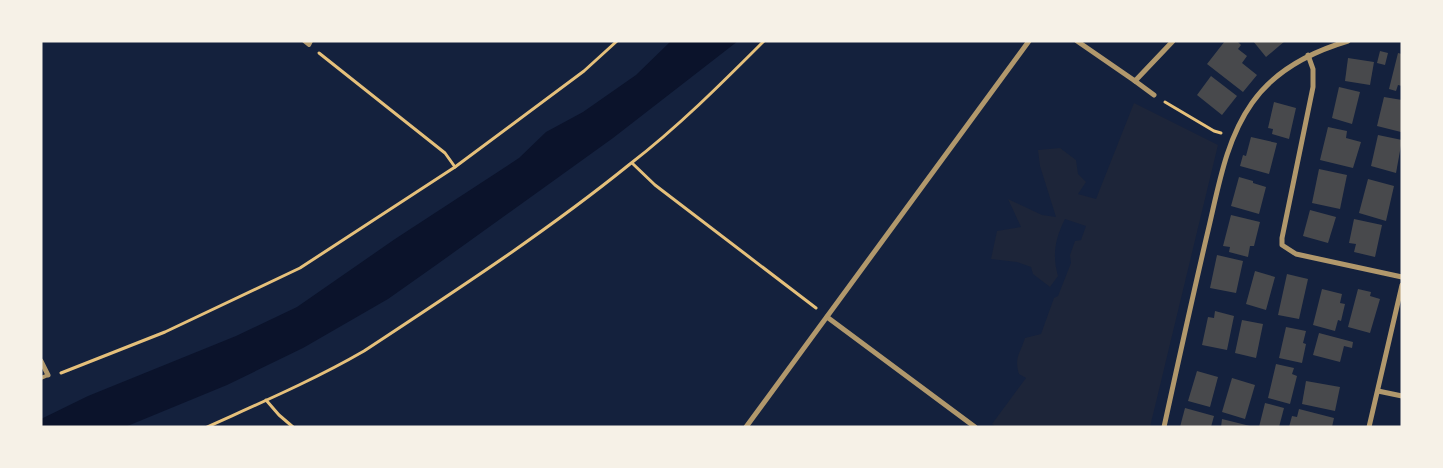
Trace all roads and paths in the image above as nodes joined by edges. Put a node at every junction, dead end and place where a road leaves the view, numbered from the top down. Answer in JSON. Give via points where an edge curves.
{"nodes":[{"id":1,"x":304,"y":41,"type":"edge"},
{"id":2,"x":617,"y":41,"type":"edge"},
{"id":3,"x":764,"y":41,"type":"edge"},
{"id":4,"x":1030,"y":41,"type":"edge"},
{"id":5,"x":1077,"y":41,"type":"edge"},
{"id":6,"x":1173,"y":41,"type":"edge"},
{"id":7,"x":1348,"y":41,"type":"edge"},
{"id":8,"x":310,"y":43,"type":"edge"},
{"id":9,"x":1308,"y":55,"type":"junction"},
{"id":10,"x":1135,"y":81,"type":"junction"},
{"id":11,"x":1154,"y":95,"type":"joint"},
{"id":12,"x":1214,"y":131,"type":"dead end"},
{"id":13,"x":632,"y":164,"type":"junction"},
{"id":14,"x":455,"y":167,"type":"junction"},
{"id":15,"x":1402,"y":277,"type":"edge"},
{"id":16,"x":1402,"y":285,"type":"edge"},
{"id":17,"x":827,"y":317,"type":"junction"},
{"id":18,"x":41,"y":361,"type":"edge"},
{"id":19,"x":48,"y":375,"type":"junction"},
{"id":20,"x":41,"y":378,"type":"edge"},
{"id":21,"x":1378,"y":391,"type":"junction"},
{"id":22,"x":1402,"y":396,"type":"edge"},
{"id":23,"x":266,"y":400,"type":"junction"},
{"id":24,"x":207,"y":427,"type":"edge"},
{"id":25,"x":293,"y":427,"type":"edge"},
{"id":26,"x":746,"y":427,"type":"edge"},
{"id":27,"x":975,"y":427,"type":"edge"},
{"id":28,"x":1164,"y":427,"type":"edge"},
{"id":29,"x":1369,"y":427,"type":"edge"}],
"edges":[{"from":1,"to":8,"type":"lane"},
{"from":2,"to":14,"type":"path","via":[[584,71]]},
{"from":3,"to":13,"type":"path"},
{"from":4,"to":17,"type":"street"},
{"from":5,"to":10,"type":"street"},
{"from":6,"to":10,"type":"street"},
{"from":7,"to":9,"type":"street"},
{"from":8,"to":14,"type":"path","via":[[445,152]]},
{"from":9,"to":15,"type":"street","via":[[1314,87],[1282,245],[1296,254]]},
{"from":9,"to":28,"type":"street","via":[[1270,82],[1252,102],[1233,136]]},
{"from":10,"to":11,"type":"street"},
{"from":11,"to":12,"type":"path"},
{"from":13,"to":17,"type":"path"},
{"from":13,"to":23,"type":"path","via":[[550,226],[364,351]]},
{"from":14,"to":19,"type":"path","via":[[300,268],[165,332],[59,374]]},
{"from":16,"to":21,"type":"street"},
{"from":17,"to":26,"type":"street"},
{"from":17,"to":27,"type":"street"},
{"from":18,"to":19,"type":"street"},
{"from":19,"to":20,"type":"lane"},
{"from":21,"to":22,"type":"street"},
{"from":21,"to":29,"type":"street"},
{"from":23,"to":24,"type":"path"},
{"from":23,"to":25,"type":"path"}]}
